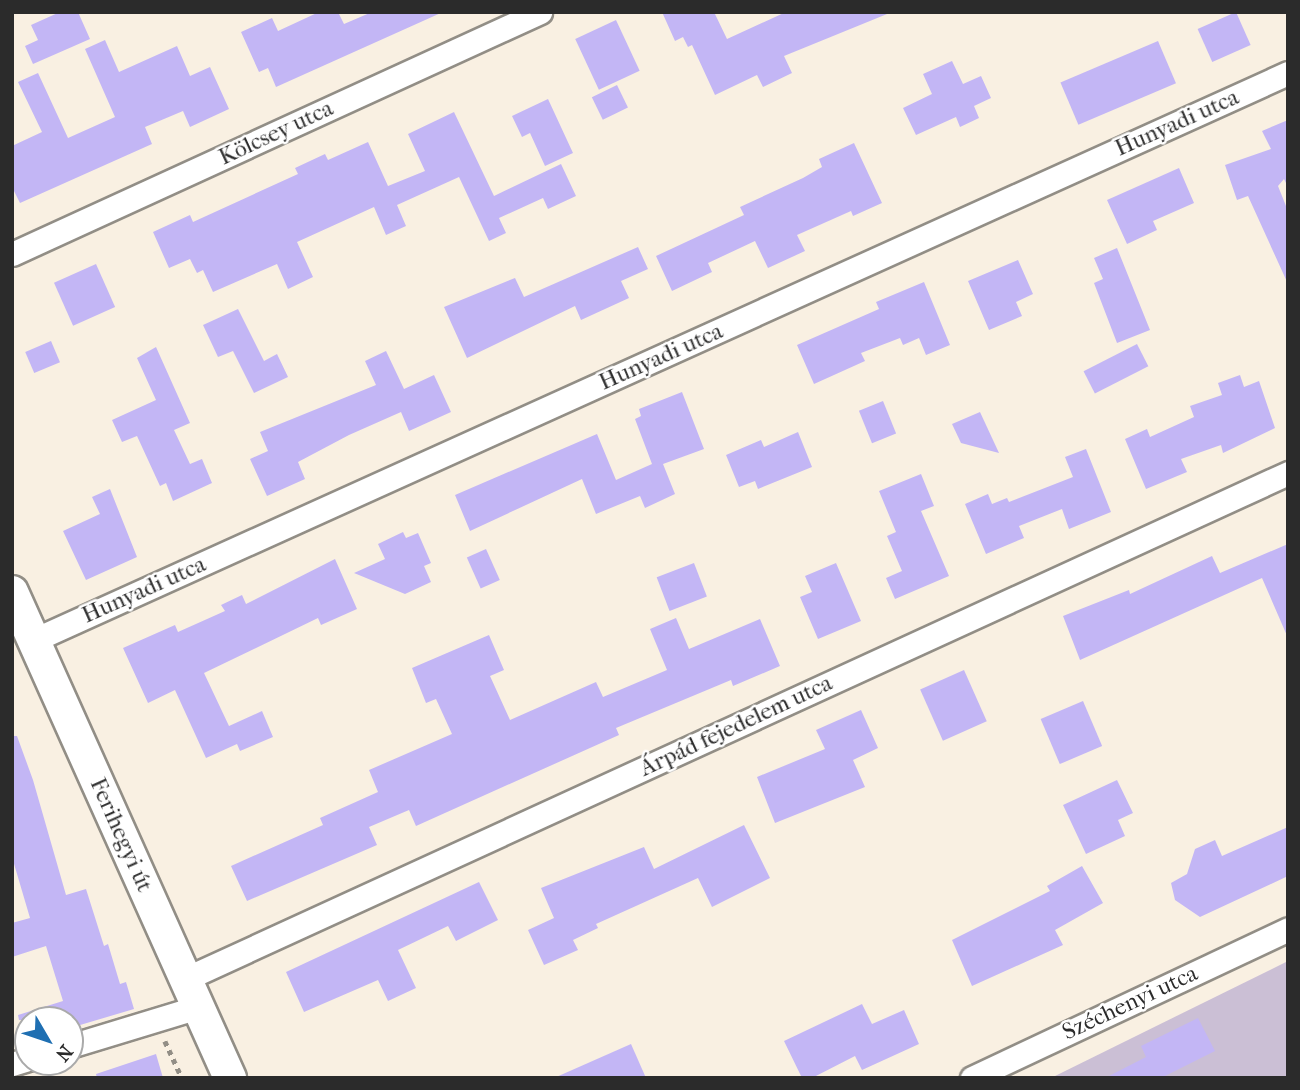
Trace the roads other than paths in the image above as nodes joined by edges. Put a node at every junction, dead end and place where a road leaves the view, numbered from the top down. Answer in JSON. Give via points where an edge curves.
{"nodes":[{"id":1,"x":540,"y":12,"type":"edge"},
{"id":2,"x":1288,"y":73,"type":"edge"},
{"id":3,"x":12,"y":254,"type":"edge"},
{"id":4,"x":1288,"y":473,"type":"edge"},
{"id":5,"x":12,"y":592,"type":"edge"},
{"id":6,"x":34,"y":640,"type":"junction"},
{"id":7,"x":1288,"y":929,"type":"edge"},
{"id":8,"x":185,"y":979,"type":"junction"},
{"id":9,"x":198,"y":1007,"type":"junction"},
{"id":10,"x":84,"y":1042,"type":"edge"},
{"id":11,"x":230,"y":1078,"type":"edge"},
{"id":12,"x":971,"y":1078,"type":"edge"}],
"edges":[{"from":1,"to":3,"type":"street","name":"Kölcsey utca"},
{"from":2,"to":6,"type":"street","name":"Hunyadi utca"},
{"from":4,"to":8,"type":"street","name":"Árpád fejedelem utca"},
{"from":5,"to":6,"type":"main road","name":"Ferihegyi út"},
{"from":6,"to":8,"type":"main road","name":"Ferihegyi út"},
{"from":7,"to":12,"type":"street","name":"Széchenyi utca"},
{"from":8,"to":9,"type":"main road","name":"Ferihegyi út"},
{"from":9,"to":10,"type":"street"},
{"from":9,"to":11,"type":"main road","name":"Ferihegyi út"}]}
